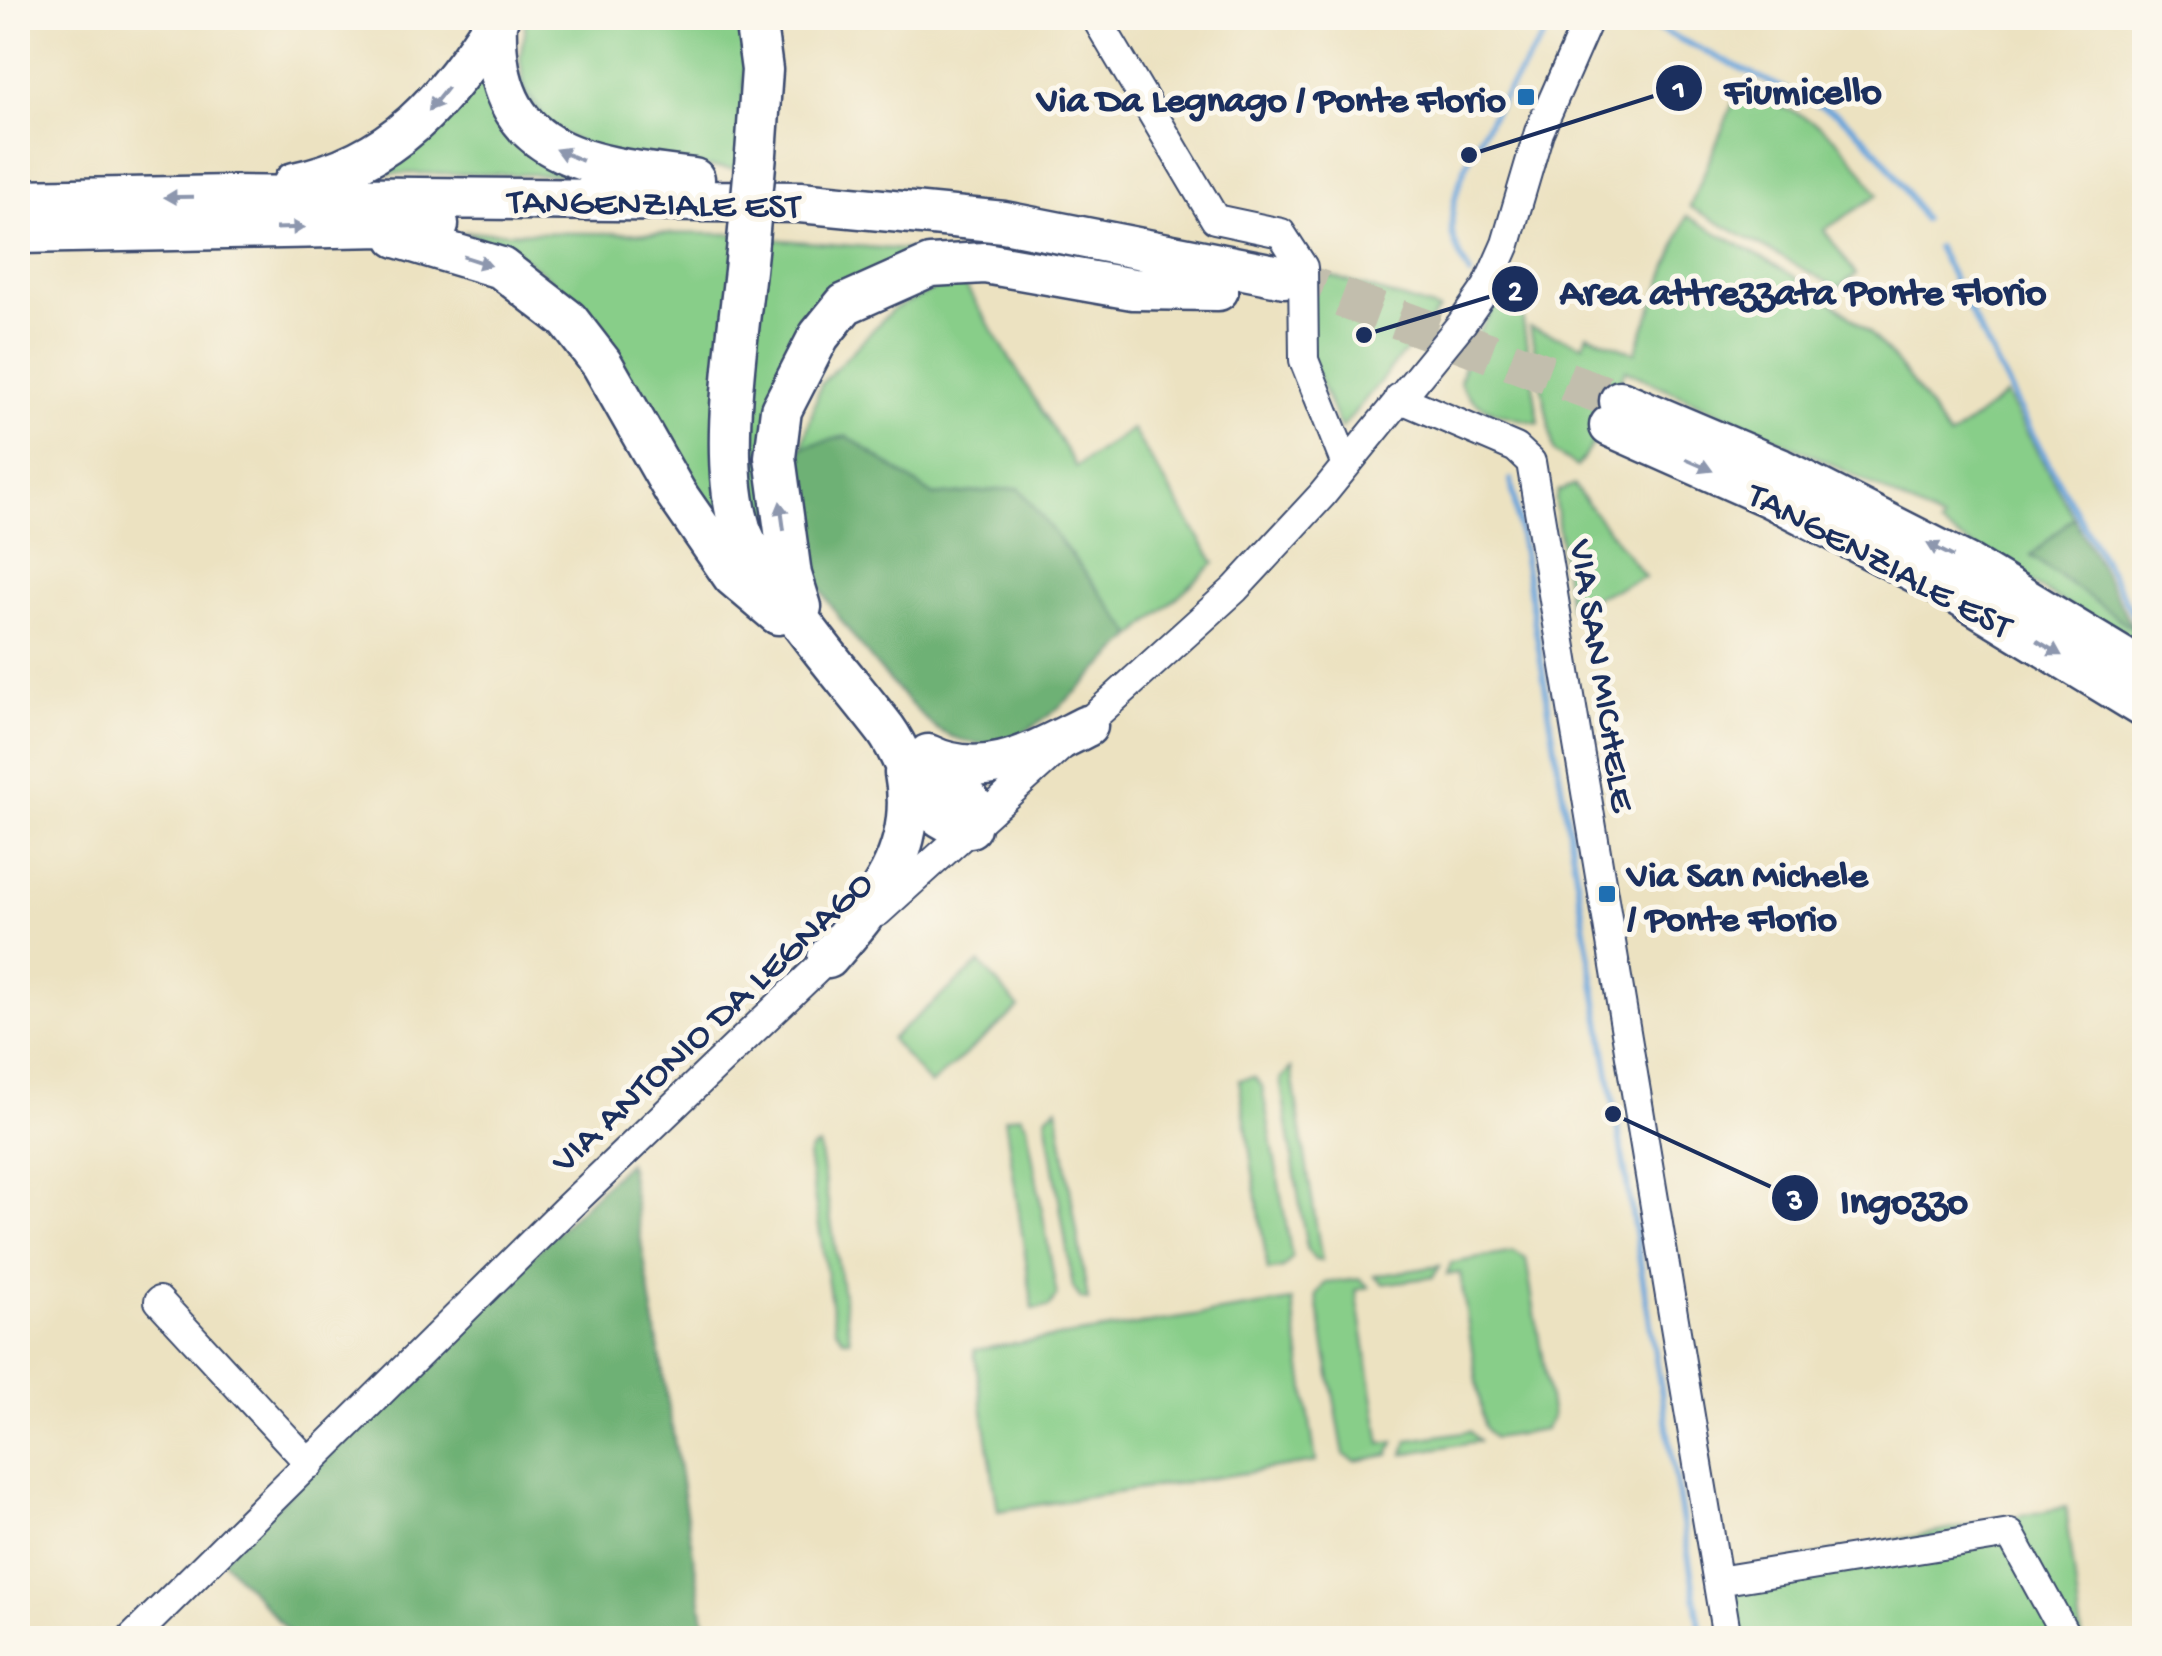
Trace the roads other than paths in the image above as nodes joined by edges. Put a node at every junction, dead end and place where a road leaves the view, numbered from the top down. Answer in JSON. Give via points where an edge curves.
{"nodes":[{"id":1,"x":755,"y":18,"type":"edge"},
{"id":2,"x":1096,"y":18,"type":"edge"},
{"id":3,"x":1589,"y":18,"type":"edge"},
{"id":4,"x":497,"y":19,"type":"edge"},
{"id":5,"x":231,"y":196,"type":"junction"},
{"id":6,"x":18,"y":200,"type":"edge"},
{"id":7,"x":800,"y":202,"type":"junction"},
{"id":8,"x":349,"y":226,"type":"junction"},
{"id":9,"x":18,"y":233,"type":"edge"},
{"id":10,"x":1218,"y":290,"type":"junction"},
{"id":11,"x":1400,"y":398,"type":"junction"},
{"id":12,"x":1346,"y":465,"type":"junction"},
{"id":13,"x":814,"y":644,"type":"junction"},
{"id":14,"x":2144,"y":671,"type":"edge"},
{"id":15,"x":2144,"y":706,"type":"edge"},
{"id":16,"x":1087,"y":726,"type":"junction"},
{"id":17,"x":889,"y":734,"type":"junction"},
{"id":18,"x":944,"y":763,"type":"junction"},
{"id":19,"x":905,"y":773,"type":"junction"},
{"id":20,"x":970,"y":828,"type":"junction"},
{"id":21,"x":828,"y":958,"type":"junction"},
{"id":22,"x":159,"y":1301,"type":"dead end"},
{"id":23,"x":310,"y":1464,"type":"junction"},
{"id":24,"x":1718,"y":1580,"type":"junction"},
{"id":25,"x":132,"y":1638,"type":"edge"},
{"id":26,"x":1727,"y":1638,"type":"edge"},
{"id":27,"x":2066,"y":1638,"type":"edge"}],
"edges":[{"from":1,"to":13,"type":"highway","bridge":true,"via":[[762,70],[730,451],[734,499],[755,557]]},
{"from":2,"to":12,"type":"street","via":[[1216,219],[1280,233],[1304,267],[1304,360]]},
{"from":3,"to":11,"type":"street","name":"VIA ANTONIO DA LEGNAGO","via":[[1554,93],[1487,287]]},
{"from":4,"to":5,"type":"highway","one_way":true,"via":[[419,122],[374,155],[328,176]]},
{"from":7,"to":4,"type":"highway","one_way":true,"via":[[712,181],[601,168],[558,152],[509,103],[495,50]]},
{"from":5,"to":6,"type":"highway","name":"TANGENZIALE EST","one_way":true},
{"from":5,"to":7,"type":"highway","name":"TANGENZIALE EST"},
{"from":7,"to":10,"type":"highway","name":"TANGENZIALE EST","via":[[1004,222],[1282,291]]},
{"from":9,"to":8,"type":"highway","name":"TANGENZIALE EST","one_way":true},
{"from":8,"to":10,"type":"highway","name":"TANGENZIALE EST","via":[[704,220],[805,226],[1009,247]]},
{"from":8,"to":13,"type":"highway","one_way":true,"via":[[501,268],[568,320],[733,576]]},
{"from":13,"to":10,"type":"highway","one_way":true,"via":[[790,576],[774,457],[781,410],[819,336],[845,304],[930,266],[985,262],[1132,289]]},
{"from":11,"to":12,"type":"street","name":"VIA ANTONIO DA LEGNAGO"},
{"from":11,"to":24,"type":"street","name":"VIA SAN MICHELE","via":[[1516,448],[1531,462]]},
{"from":12,"to":16,"type":"street","name":"VIA ANTONIO DA LEGNAGO","via":[[1235,589]]},
{"from":13,"to":17,"type":"highway"},
{"from":14,"to":15,"type":"highway","name":"TANGENZIALE EST","one_way":true,"via":[[1967,564],[1780,469],[1615,413],[1958,593]]},
{"from":16,"to":18,"type":"highway","via":[[1015,762]]},
{"from":16,"to":20,"type":"street","name":"VIA ANTONIO DA LEGNAGO"},
{"from":17,"to":18,"type":"highway"},
{"from":17,"to":19,"type":"highway"},
{"from":18,"to":20,"type":"highway","via":[[972,805]]},
{"from":19,"to":20,"type":"highway","via":[[949,825]]},
{"from":19,"to":21,"type":"highway","via":[[912,807],[899,858],[871,908]]},
{"from":20,"to":21,"type":"street","name":"VIA ANTONIO DA LEGNAGO"},
{"from":21,"to":23,"type":"street","name":"VIA ANTONIO DA LEGNAGO"},
{"from":22,"to":23,"type":"street"},
{"from":23,"to":25,"type":"street","name":"VIA ANTONIO DA LEGNAGO"},
{"from":24,"to":26,"type":"street","name":"VIA SAN MICHELE"},
{"from":24,"to":27,"type":"street","via":[[2010,1534]]}]}
